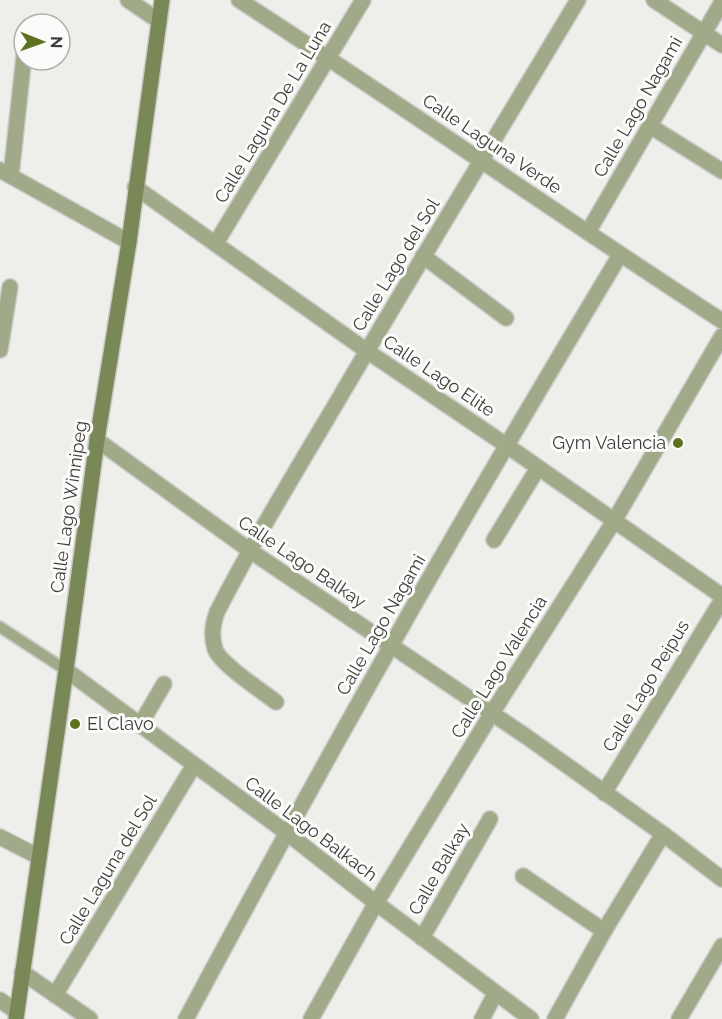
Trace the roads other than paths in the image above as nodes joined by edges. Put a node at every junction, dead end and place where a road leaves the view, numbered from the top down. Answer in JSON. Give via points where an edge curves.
{"nodes":[{"id":1,"x":128,"y":0,"type":"edge"},
{"id":2,"x":162,"y":0,"type":"edge"},
{"id":3,"x":239,"y":0,"type":"edge"},
{"id":4,"x":363,"y":0,"type":"edge"},
{"id":5,"x":578,"y":0,"type":"edge"},
{"id":6,"x":654,"y":0,"type":"edge"},
{"id":7,"x":722,"y":2,"type":"edge"},
{"id":8,"x":159,"y":21,"type":"junction"},
{"id":9,"x":704,"y":33,"type":"junction"},
{"id":10,"x":722,"y":45,"type":"edge"},
{"id":11,"x":329,"y":58,"type":"junction"},
{"id":12,"x":21,"y":72,"type":"edge"},
{"id":13,"x":650,"y":126,"type":"junction"},
{"id":14,"x":482,"y":162,"type":"junction"},
{"id":15,"x":722,"y":171,"type":"edge"},
{"id":16,"x":5,"y":173,"type":"edge"},
{"id":17,"x":135,"y":187,"type":"junction"},
{"id":18,"x":588,"y":232,"type":"junction"},
{"id":19,"x":129,"y":242,"type":"junction"},
{"id":20,"x":216,"y":243,"type":"junction"},
{"id":21,"x":620,"y":255,"type":"junction"},
{"id":22,"x":423,"y":256,"type":"junction"},
{"id":23,"x":10,"y":287,"type":"dead end"},
{"id":24,"x":506,"y":318,"type":"dead end"},
{"id":25,"x":722,"y":321,"type":"edge"},
{"id":26,"x":722,"y":336,"type":"edge"},
{"id":27,"x":0,"y":350,"type":"edge"},
{"id":28,"x":367,"y":351,"type":"junction"},
{"id":29,"x":97,"y":440,"type":"junction"},
{"id":30,"x":506,"y":445,"type":"junction"},
{"id":31,"x":538,"y":468,"type":"junction"},
{"id":32,"x":614,"y":521,"type":"junction"},
{"id":33,"x":494,"y":540,"type":"dead end"},
{"id":34,"x":249,"y":550,"type":"junction"},
{"id":35,"x":722,"y":598,"type":"edge"},
{"id":36,"x":0,"y":627,"type":"edge"},
{"id":37,"x":391,"y":646,"type":"junction"},
{"id":38,"x":66,"y":670,"type":"junction"},
{"id":39,"x":164,"y":684,"type":"dead end"},
{"id":40,"x":276,"y":702,"type":"dead end"},
{"id":41,"x":492,"y":713,"type":"junction"},
{"id":42,"x":140,"y":725,"type":"junction"},
{"id":43,"x":194,"y":765,"type":"junction"},
{"id":44,"x":604,"y":793,"type":"junction"},
{"id":45,"x":490,"y":819,"type":"dead end"},
{"id":46,"x":286,"y":833,"type":"junction"},
{"id":47,"x":663,"y":834,"type":"junction"},
{"id":48,"x":0,"y":837,"type":"edge"},
{"id":49,"x":39,"y":857,"type":"junction"},
{"id":50,"x":523,"y":876,"type":"dead end"},
{"id":51,"x":722,"y":879,"type":"edge"},
{"id":52,"x":376,"y":903,"type":"junction"},
{"id":53,"x":604,"y":931,"type":"junction"},
{"id":54,"x":422,"y":938,"type":"junction"},
{"id":55,"x":722,"y":946,"type":"edge"},
{"id":56,"x":22,"y":972,"type":"junction"},
{"id":57,"x":495,"y":994,"type":"junction"},
{"id":58,"x":55,"y":995,"type":"junction"},
{"id":59,"x":0,"y":1000,"type":"edge"},
{"id":60,"x":17,"y":1015,"type":"edge"},
{"id":61,"x":90,"y":1019,"type":"edge"},
{"id":62,"x":186,"y":1019,"type":"edge"},
{"id":63,"x":311,"y":1019,"type":"edge"},
{"id":64,"x":482,"y":1019,"type":"edge"},
{"id":65,"x":531,"y":1019,"type":"edge"},
{"id":66,"x":555,"y":1019,"type":"edge"},
{"id":67,"x":679,"y":1019,"type":"edge"}],
"edges":[{"from":1,"to":8,"type":"street"},
{"from":2,"to":8,"type":"main road","name":"Calle Lago Winnipeg"},
{"from":3,"to":11,"type":"street","name":"Calle Laguna Verde"},
{"from":4,"to":11,"type":"street","name":"Calle Laguna De La Luna"},
{"from":5,"to":14,"type":"street","name":"Calle Lago del Sol"},
{"from":6,"to":9,"type":"street"},
{"from":7,"to":9,"type":"street","name":"Calle Lago Nagami"},
{"from":8,"to":17,"type":"main road","name":"Calle Lago Winnipeg"},
{"from":9,"to":10,"type":"street"},
{"from":9,"to":13,"type":"street","name":"Calle Lago Nagami"},
{"from":11,"to":14,"type":"street","name":"Calle Laguna Verde"},
{"from":11,"to":20,"type":"street","name":"Calle Laguna De La Luna"},
{"from":12,"to":16,"type":"street"},
{"from":13,"to":15,"type":"street"},
{"from":13,"to":18,"type":"street","name":"Calle Lago Nagami"},
{"from":14,"to":18,"type":"street","name":"Calle Laguna Verde"},
{"from":14,"to":22,"type":"street","name":"Calle Lago del Sol"},
{"from":16,"to":19,"type":"street"},
{"from":17,"to":19,"type":"main road","name":"Calle Lago Winnipeg"},
{"from":17,"to":20,"type":"street","name":"Calle Lago Elite"},
{"from":18,"to":21,"type":"street","name":"Calle Laguna Verde"},
{"from":19,"to":29,"type":"main road","name":"Calle Lago Winnipeg"},
{"from":20,"to":28,"type":"street","name":"Calle Lago Elite"},
{"from":21,"to":25,"type":"street","name":"Calle Laguna Verde"},
{"from":21,"to":30,"type":"street","name":"Calle Lago Nagami"},
{"from":22,"to":24,"type":"street"},
{"from":22,"to":28,"type":"street","name":"Calle Lago del Sol"},
{"from":23,"to":27,"type":"street"},
{"from":26,"to":32,"type":"street","name":"Calle Lago Valencia"},
{"from":28,"to":30,"type":"street","name":"Calle Lago Elite"},
{"from":28,"to":34,"type":"street","name":"Calle Lago del Sol"},
{"from":29,"to":34,"type":"street","name":"Calle Lago Balkay"},
{"from":29,"to":38,"type":"main road","name":"Calle Lago Winnipeg"},
{"from":30,"to":31,"type":"street","name":"Calle Lago Elite"},
{"from":30,"to":37,"type":"street","name":"Calle Lago Nagami"},
{"from":31,"to":32,"type":"street","name":"Calle Lago Elite"},
{"from":31,"to":33,"type":"street"},
{"from":32,"to":35,"type":"street","name":"Calle Lago Elite"},
{"from":32,"to":41,"type":"street","name":"Calle Lago Valencia"},
{"from":34,"to":37,"type":"street","name":"Calle Lago Balkay"},
{"from":34,"to":40,"type":"street","name":"Calle Lago del Sol","via":[[213,622],[215,650],[229,666]]},
{"from":35,"to":44,"type":"street","name":"Calle Lago Peipus"},
{"from":36,"to":38,"type":"lane"},
{"from":37,"to":41,"type":"street","name":"Calle Lago Balkay"},
{"from":37,"to":46,"type":"street","name":"Calle Lago Nagami"},
{"from":38,"to":42,"type":"street","name":"Calle Lago Balkach"},
{"from":38,"to":49,"type":"main road","name":"Calle Lago Winnipeg"},
{"from":39,"to":42,"type":"street"},
{"from":41,"to":44,"type":"street","name":"Calle Lago Balkay"},
{"from":41,"to":52,"type":"street","name":"Calle Lago Valencia"},
{"from":42,"to":43,"type":"street","name":"Calle Lago Balkach"},
{"from":43,"to":46,"type":"street","name":"Calle Lago Balkach"},
{"from":43,"to":58,"type":"street","name":"Calle Laguna del Sol"},
{"from":44,"to":47,"type":"street","name":"Calle Lago Balkay"},
{"from":45,"to":54,"type":"street","name":"Calle Balkay"},
{"from":46,"to":52,"type":"street","name":"Calle Lago Balkach"},
{"from":46,"to":62,"type":"street","name":"Calle Lago Nagami"},
{"from":47,"to":51,"type":"street","name":"Calle Lago Balkay"},
{"from":47,"to":53,"type":"street"},
{"from":48,"to":49,"type":"street"},
{"from":49,"to":56,"type":"main road","name":"Calle Lago Winnipeg"},
{"from":50,"to":53,"type":"street"},
{"from":52,"to":54,"type":"street","name":"Calle Lago Balkach"},
{"from":52,"to":63,"type":"street","name":"Calle Lago Valencia"},
{"from":53,"to":66,"type":"street"},
{"from":54,"to":57,"type":"street","name":"Calle Lago Balkach"},
{"from":55,"to":67,"type":"street"},
{"from":56,"to":58,"type":"street"},
{"from":56,"to":60,"type":"main road","name":"Calle Lago Winnipeg"},
{"from":57,"to":64,"type":"street"},
{"from":57,"to":65,"type":"street","name":"Calle Lago Balkach"},
{"from":58,"to":61,"type":"street"},
{"from":59,"to":60,"type":"street"}]}
